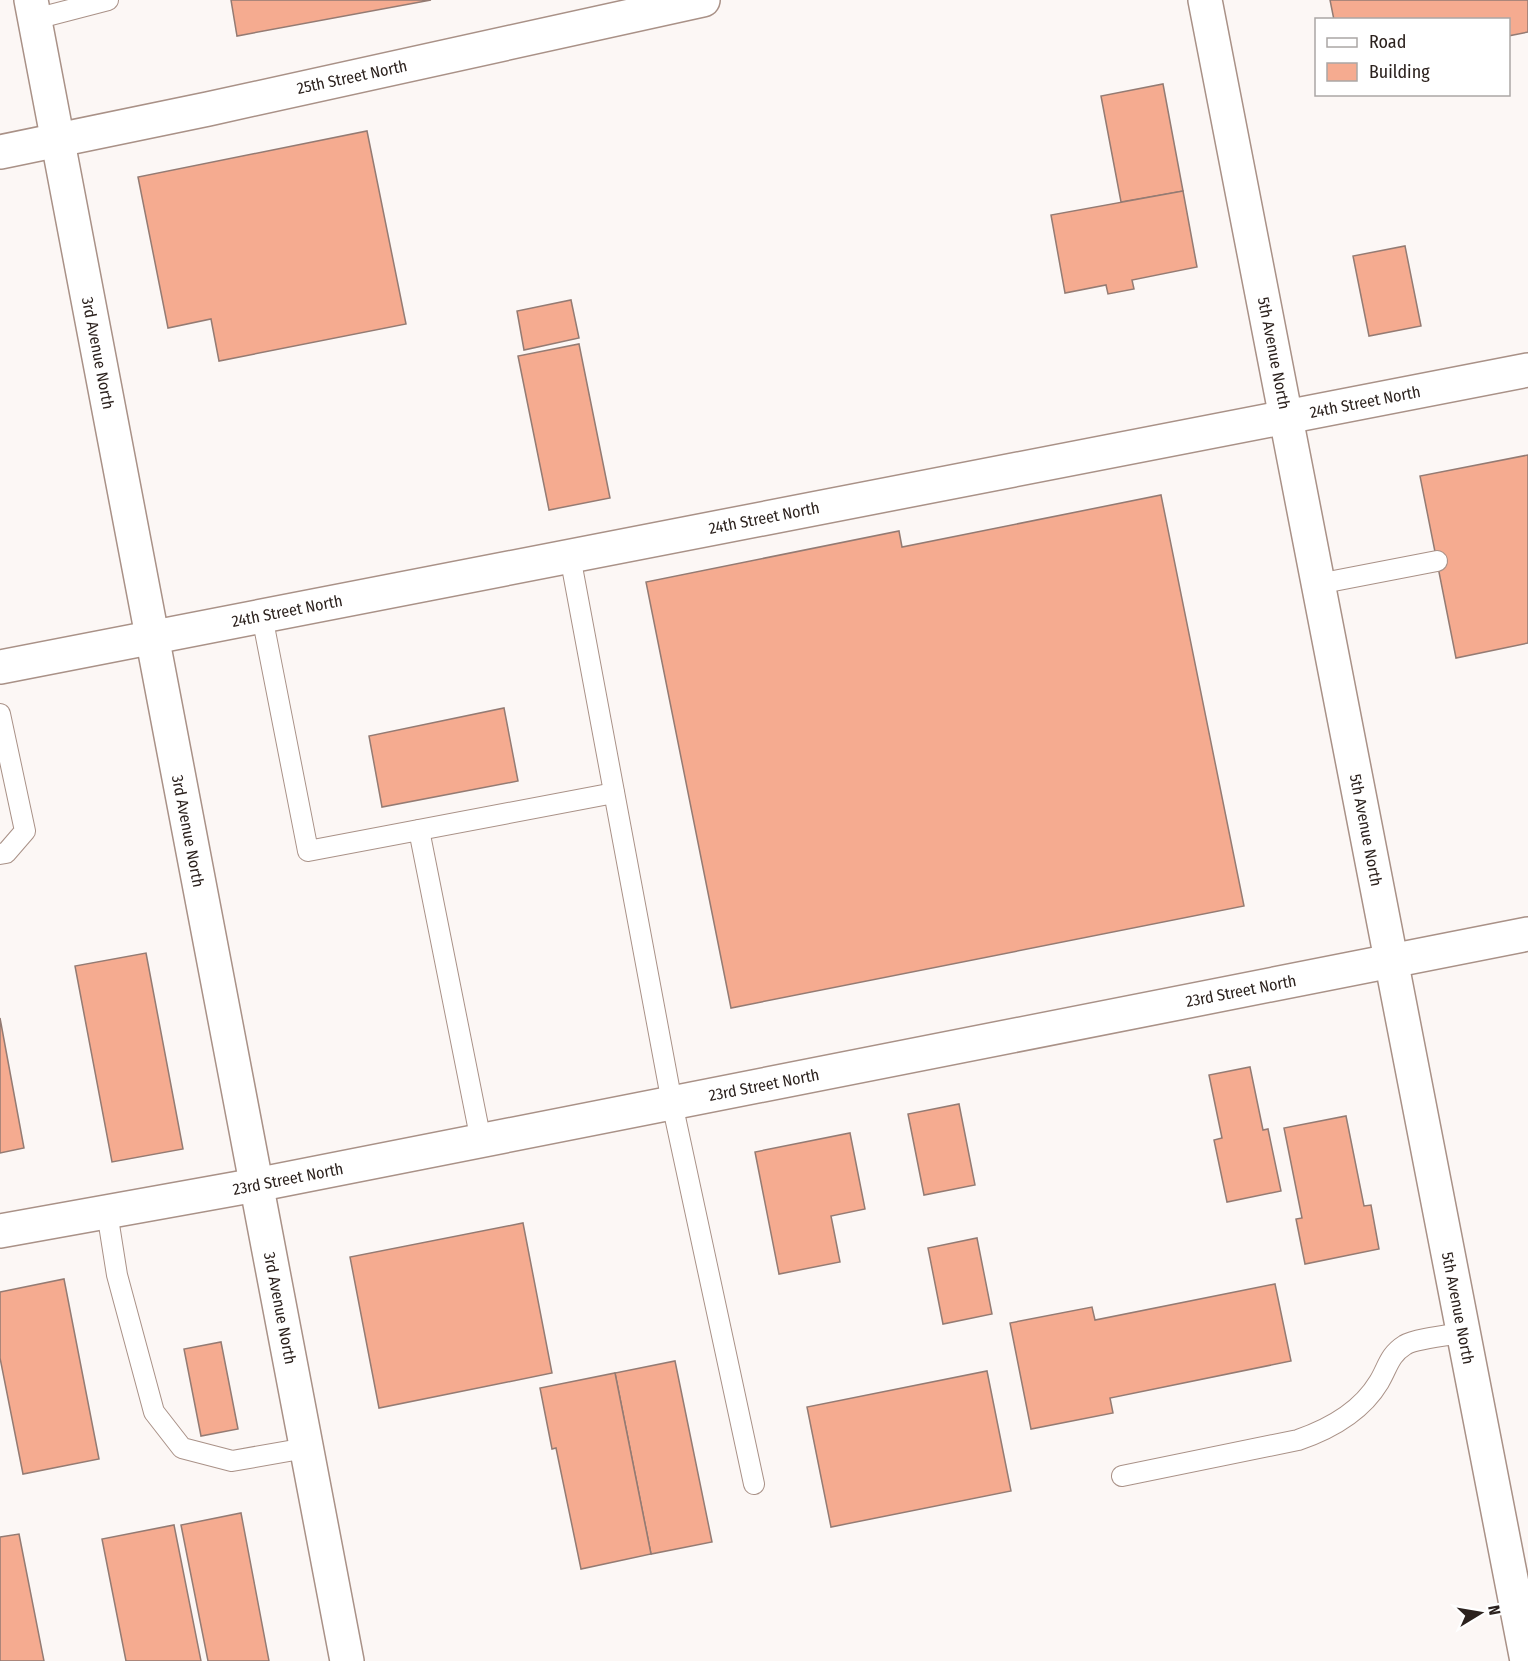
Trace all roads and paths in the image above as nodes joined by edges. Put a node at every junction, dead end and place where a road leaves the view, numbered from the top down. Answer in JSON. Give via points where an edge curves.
{"nodes":[{"id":1,"x":108,"y":0,"type":"edge"},
{"id":2,"x":703,"y":0,"type":"edge"},
{"id":3,"x":1205,"y":0,"type":"edge"},
{"id":4,"x":33,"y":9,"type":"edge"},
{"id":5,"x":58,"y":140,"type":"junction"},
{"id":6,"x":0,"y":152,"type":"edge"},
{"id":7,"x":1528,"y":370,"type":"edge"},
{"id":8,"x":1286,"y":417,"type":"junction"},
{"id":9,"x":570,"y":556,"type":"junction"},
{"id":10,"x":1437,"y":561,"type":"dead end"},
{"id":11,"x":1318,"y":584,"type":"junction"},
{"id":12,"x":262,"y":616,"type":"junction"},
{"id":13,"x":151,"y":637,"type":"junction"},
{"id":14,"x":0,"y":666,"type":"edge"},
{"id":15,"x":0,"y":714,"type":"edge"},
{"id":16,"x":614,"y":793,"type":"junction"},
{"id":17,"x":419,"y":830,"type":"junction"},
{"id":18,"x":0,"y":854,"type":"edge"},
{"id":19,"x":1528,"y":934,"type":"edge"},
{"id":20,"x":1392,"y":961,"type":"junction"},
{"id":21,"x":672,"y":1103,"type":"junction"},
{"id":22,"x":481,"y":1141,"type":"junction"},
{"id":23,"x":256,"y":1185,"type":"junction"},
{"id":24,"x":107,"y":1212,"type":"junction"},
{"id":25,"x":0,"y":1231,"type":"edge"},
{"id":26,"x":1463,"y":1333,"type":"junction"},
{"id":27,"x":306,"y":1448,"type":"junction"},
{"id":28,"x":1122,"y":1476,"type":"dead end"},
{"id":29,"x":754,"y":1484,"type":"dead end"},
{"id":30,"x":347,"y":1661,"type":"edge"},
{"id":31,"x":1527,"y":1661,"type":"edge"}],
"edges":[{"from":1,"to":4,"type":"lane"},
{"from":2,"to":5,"type":"street","name":"25th Street North"},
{"from":3,"to":8,"type":"street","name":"5th Avenue North"},
{"from":4,"to":5,"type":"street","name":"3rd Avenue North"},
{"from":5,"to":6,"type":"street","name":"25th Street North"},
{"from":5,"to":13,"type":"street","name":"3rd Avenue North"},
{"from":7,"to":8,"type":"street","name":"24th Street North"},
{"from":8,"to":9,"type":"street","name":"24th Street North"},
{"from":8,"to":11,"type":"street","name":"5th Avenue North"},
{"from":9,"to":12,"type":"street","name":"24th Street North"},
{"from":9,"to":16,"type":"lane"},
{"from":10,"to":11,"type":"lane"},
{"from":11,"to":20,"type":"street","name":"5th Avenue North"},
{"from":12,"to":13,"type":"street","name":"24th Street North"},
{"from":12,"to":17,"type":"lane","via":[[308,851]]},
{"from":13,"to":14,"type":"street","name":"24th Street North"},
{"from":13,"to":23,"type":"street","name":"3rd Avenue North"},
{"from":15,"to":18,"type":"lane","via":[[25,831],[6,853]]},
{"from":16,"to":17,"type":"lane"},
{"from":16,"to":21,"type":"lane"},
{"from":17,"to":22,"type":"lane"},
{"from":19,"to":20,"type":"street","name":"23rd Street North"},
{"from":20,"to":21,"type":"street","name":"23rd Street North"},
{"from":20,"to":26,"type":"street","name":"5th Avenue North"},
{"from":21,"to":22,"type":"street","name":"23rd Street North"},
{"from":21,"to":29,"type":"lane"},
{"from":22,"to":23,"type":"street","name":"23rd Street North"},
{"from":23,"to":24,"type":"street","name":"23rd Street North"},
{"from":23,"to":27,"type":"street","name":"3rd Avenue North"},
{"from":24,"to":25,"type":"street","name":"23rd Street North"},
{"from":24,"to":27,"type":"lane","via":[[117,1275],[154,1412],[182,1448],[232,1461]]},
{"from":26,"to":28,"type":"lane","via":[[1407,1344],[1392,1355],[1365,1400],[1323,1432]]},
{"from":26,"to":31,"type":"street","name":"5th Avenue North"},
{"from":27,"to":30,"type":"street","name":"3rd Avenue North"}]}
